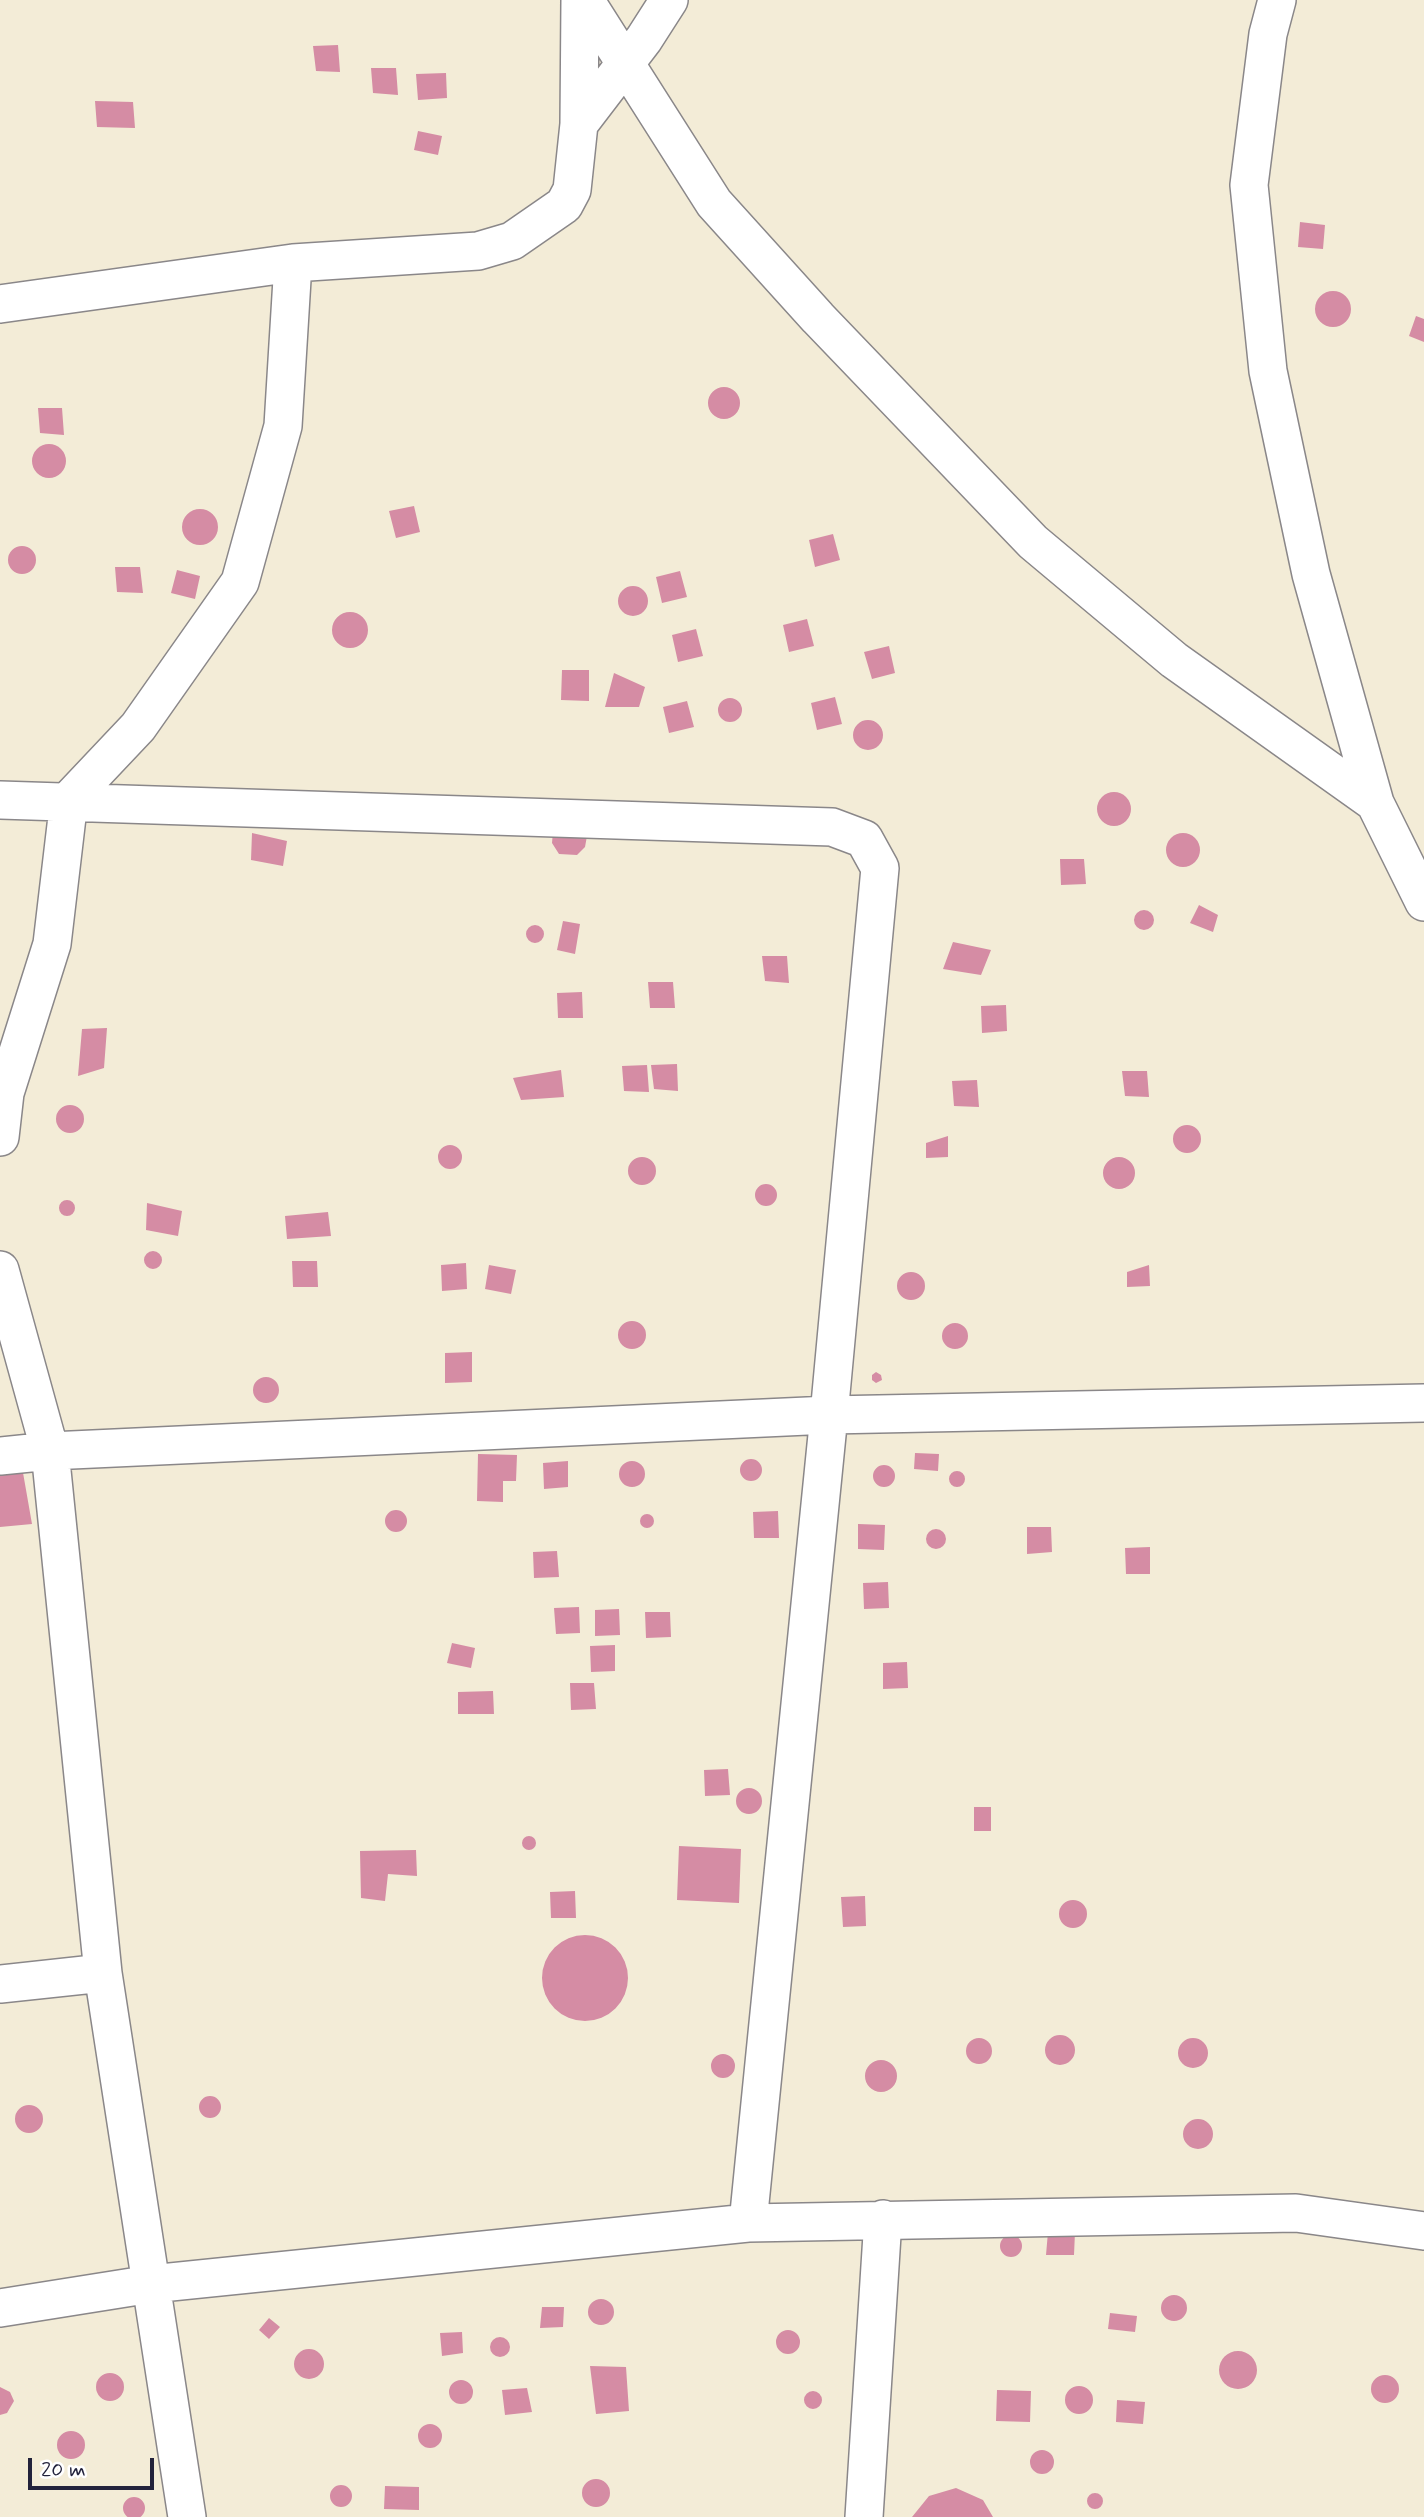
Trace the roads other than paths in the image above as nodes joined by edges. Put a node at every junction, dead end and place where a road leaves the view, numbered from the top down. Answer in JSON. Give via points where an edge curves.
{"nodes":[{"id":1,"x":582,"y":0,"type":"edge"},
{"id":2,"x":669,"y":0,"type":"edge"},
{"id":3,"x":1277,"y":0,"type":"edge"},
{"id":4,"x":625,"y":65,"type":"junction"},
{"id":5,"x":579,"y":124,"type":"junction"},
{"id":6,"x":293,"y":263,"type":"junction"},
{"id":7,"x":0,"y":304,"type":"edge"},
{"id":8,"x":0,"y":800,"type":"edge"},
{"id":9,"x":69,"y":800,"type":"junction"},
{"id":10,"x":1375,"y":803,"type":"junction"},
{"id":11,"x":1424,"y":902,"type":"edge"},
{"id":12,"x":0,"y":1137,"type":"edge"},
{"id":13,"x":0,"y":1270,"type":"edge"},
{"id":14,"x":1424,"y":1403,"type":"edge"},
{"id":15,"x":829,"y":1415,"type":"junction"},
{"id":16,"x":50,"y":1451,"type":"junction"},
{"id":17,"x":0,"y":1456,"type":"edge"},
{"id":18,"x":103,"y":1973,"type":"junction"},
{"id":19,"x":0,"y":1984,"type":"edge"},
{"id":20,"x":883,"y":2219,"type":"junction"},
{"id":21,"x":748,"y":2223,"type":"junction"},
{"id":22,"x":1424,"y":2231,"type":"edge"},
{"id":23,"x":151,"y":2284,"type":"junction"},
{"id":24,"x":0,"y":2308,"type":"edge"},
{"id":25,"x":187,"y":2517,"type":"edge"},
{"id":26,"x":864,"y":2517,"type":"edge"}],
"edges":[{"from":1,"to":4,"type":"street"},
{"from":1,"to":5,"type":"street"},
{"from":2,"to":4,"type":"street"},
{"from":3,"to":10,"type":"street","via":[[1268,34],[1249,185],[1268,371],[1311,574]]},
{"from":4,"to":5,"type":"street"},
{"from":4,"to":10,"type":"street","via":[[714,203],[1033,542],[1174,660]]},
{"from":5,"to":6,"type":"street","via":[[576,169],[564,205],[512,241],[478,251]]},
{"from":6,"to":7,"type":"street"},
{"from":6,"to":9,"type":"street","via":[[283,425],[240,582],[138,727]]},
{"from":8,"to":9,"type":"street"},
{"from":9,"to":12,"type":"street","via":[[52,944],[5,1093]]},
{"from":9,"to":15,"type":"street","via":[[832,827],[864,839],[880,868]]},
{"from":10,"to":11,"type":"street"},
{"from":13,"to":16,"type":"street"},
{"from":14,"to":15,"type":"street"},
{"from":15,"to":16,"type":"street"},
{"from":15,"to":21,"type":"street"},
{"from":16,"to":17,"type":"street"},
{"from":16,"to":18,"type":"street"},
{"from":18,"to":19,"type":"street"},
{"from":18,"to":23,"type":"street"},
{"from":20,"to":21,"type":"street"},
{"from":20,"to":22,"type":"street","via":[[1296,2213]]},
{"from":20,"to":26,"type":"street"},
{"from":21,"to":23,"type":"street"},
{"from":23,"to":24,"type":"street"},
{"from":23,"to":25,"type":"street"}]}
